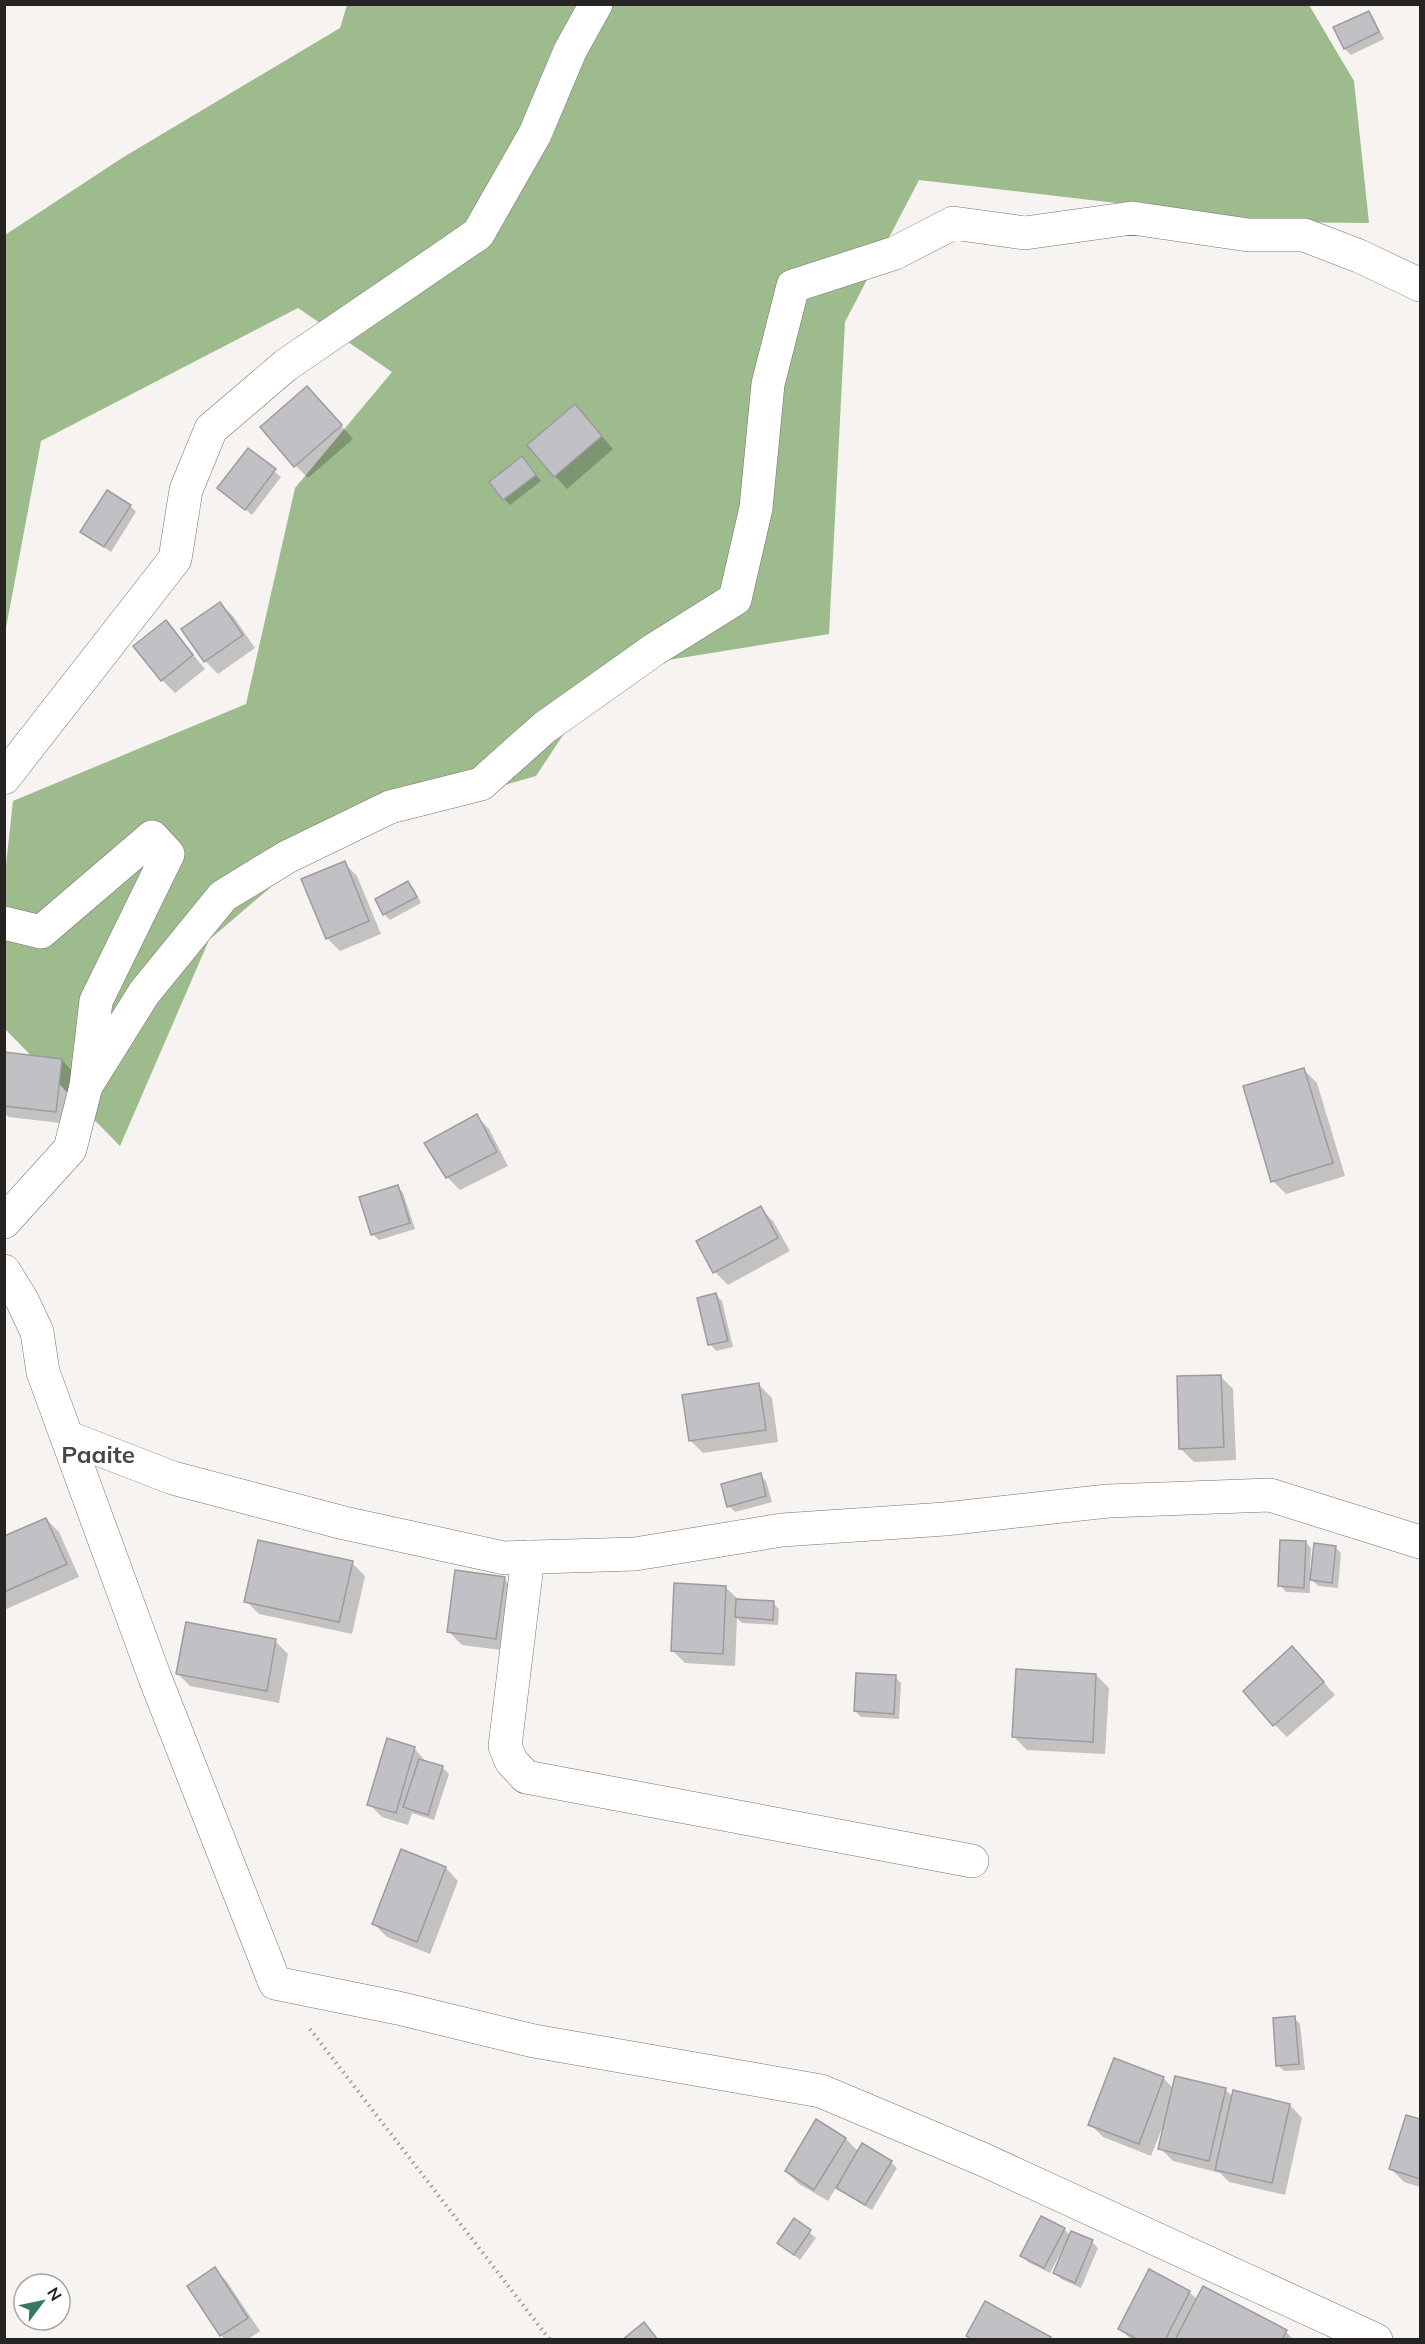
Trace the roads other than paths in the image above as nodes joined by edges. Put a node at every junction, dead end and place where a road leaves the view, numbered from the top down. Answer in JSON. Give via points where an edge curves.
{"nodes":[{"id":1,"x":596,"y":4,"type":"edge"},
{"id":2,"x":1420,"y":285,"type":"edge"},
{"id":3,"x":4,"y":778,"type":"edge"},
{"id":4,"x":4,"y":923,"type":"edge"},
{"id":5,"x":86,"y":1086,"type":"junction"},
{"id":6,"x":4,"y":1222,"type":"edge"},
{"id":7,"x":4,"y":1271,"type":"edge"},
{"id":8,"x":67,"y":1437,"type":"junction"},
{"id":9,"x":1420,"y":1542,"type":"edge"},
{"id":10,"x":528,"y":1557,"type":"junction"},
{"id":11,"x":972,"y":1861,"type":"dead end"},
{"id":12,"x":1376,"y":2340,"type":"edge"}],
"edges":[{"from":1,"to":3,"type":"street","via":[[570,51],[535,134],[478,234],[286,365],[211,429],[186,489],[175,559]]},
{"from":2,"to":5,"type":"street","via":[[1304,235],[1248,235],[1132,218],[1025,233],[953,223],[895,253],[793,286],[768,384],[756,508],[735,599],[655,649],[545,727],[481,784],[390,807],[287,857],[223,896],[144,993]]},
{"from":4,"to":5,"type":"street","via":[[41,932],[152,837],[168,854],[96,1001]]},
{"from":5,"to":6,"type":"street","via":[[70,1149]]},
{"from":7,"to":8,"type":"street","via":[[37,1332],[43,1372]]},
{"from":8,"to":10,"type":"street","via":[[173,1478],[344,1523],[504,1558]]},
{"from":8,"to":12,"type":"street","via":[[155,1678],[275,1983],[534,2041],[821,2091],[982,2158]]},
{"from":9,"to":10,"type":"street","via":[[1270,1495],[1108,1501],[945,1519],[782,1530],[635,1554]]},
{"from":10,"to":11,"type":"street","via":[[505,1746],[511,1761],[526,1777]]}]}
